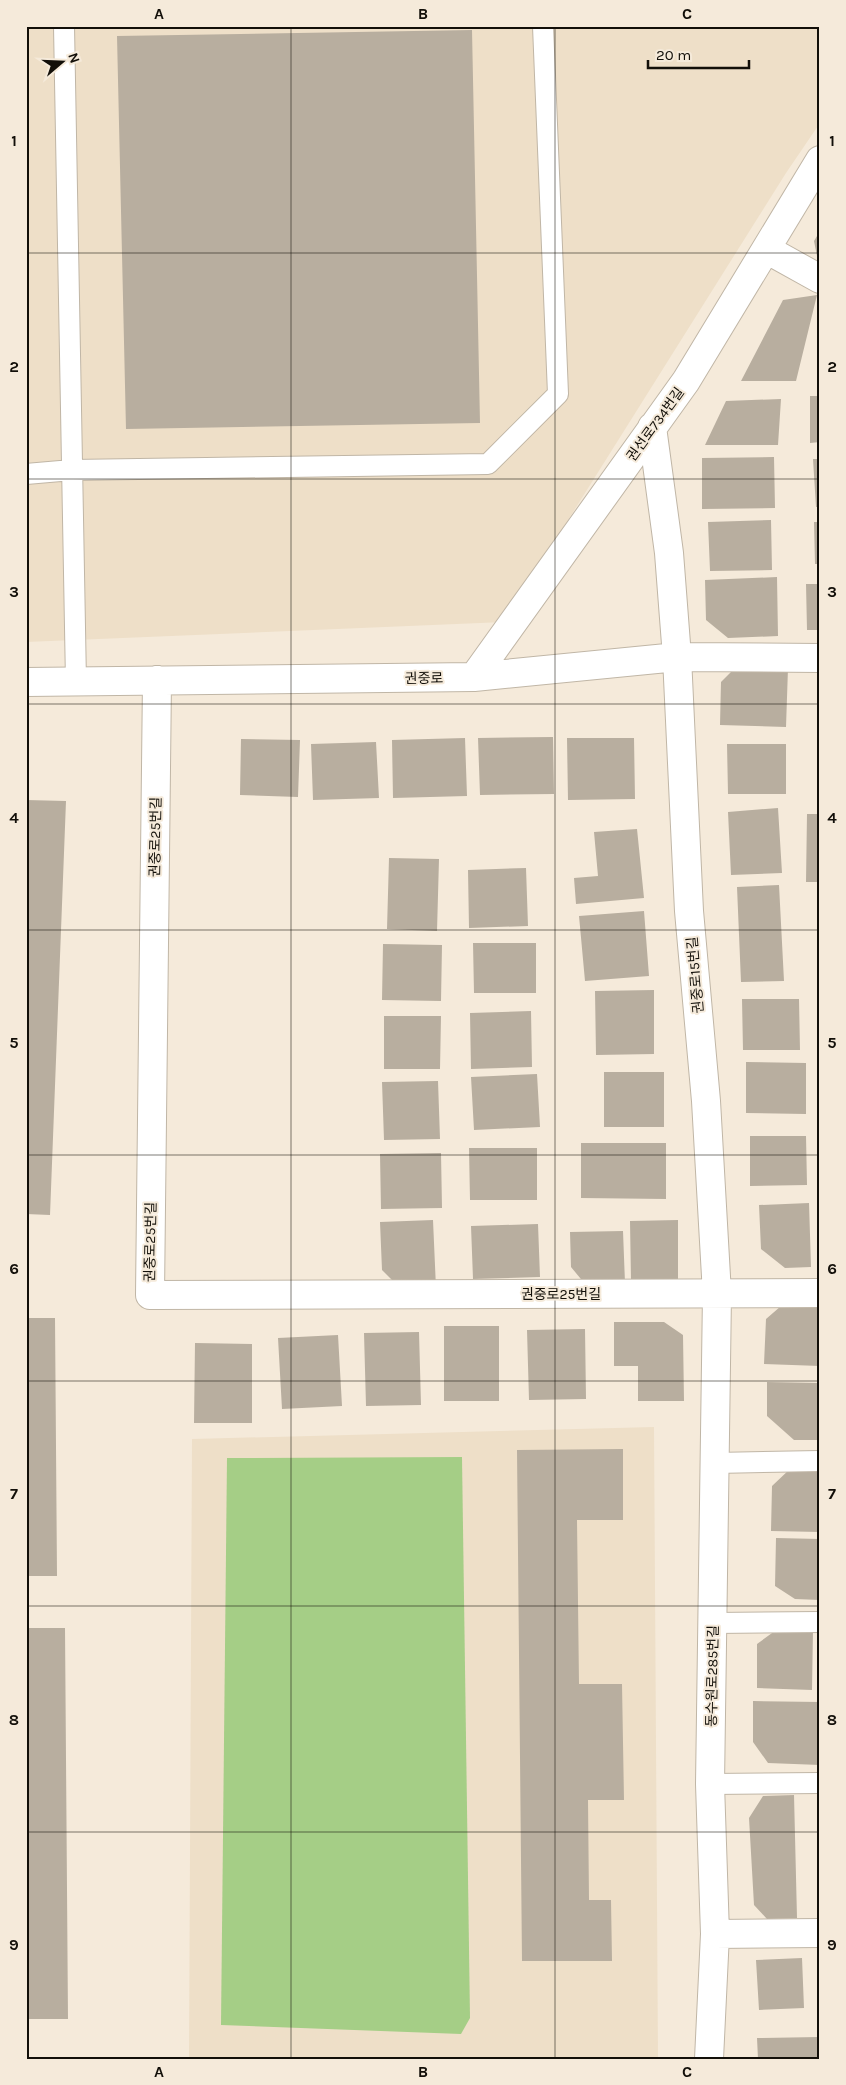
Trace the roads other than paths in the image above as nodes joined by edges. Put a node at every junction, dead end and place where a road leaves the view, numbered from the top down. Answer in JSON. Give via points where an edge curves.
{"nodes":[{"id":1,"x":64,"y":26,"type":"edge"},
{"id":2,"x":543,"y":26,"type":"edge"},
{"id":3,"x":820,"y":160,"type":"edge"},
{"id":4,"x":766,"y":249,"type":"junction"},
{"id":5,"x":820,"y":279,"type":"edge"},
{"id":6,"x":652,"y":427,"type":"junction"},
{"id":7,"x":72,"y":470,"type":"junction"},
{"id":8,"x":26,"y":474,"type":"edge"},
{"id":9,"x":677,"y":657,"type":"junction"},
{"id":10,"x":820,"y":658,"type":"edge"},
{"id":11,"x":474,"y":677,"type":"junction"},
{"id":12,"x":157,"y":680,"type":"junction"},
{"id":13,"x":26,"y":682,"type":"edge"},
{"id":14,"x":76,"y":682,"type":"junction"},
{"id":15,"x":820,"y":1292,"type":"edge"},
{"id":16,"x":717,"y":1294,"type":"junction"},
{"id":17,"x":820,"y":1461,"type":"edge"},
{"id":18,"x":715,"y":1463,"type":"junction"},
{"id":19,"x":820,"y":1622,"type":"edge"},
{"id":20,"x":712,"y":1624,"type":"junction"},
{"id":21,"x":820,"y":1783,"type":"edge"},
{"id":22,"x":710,"y":1784,"type":"junction"},
{"id":23,"x":715,"y":1934,"type":"junction"},
{"id":24,"x":820,"y":1934,"type":"edge"},
{"id":25,"x":709,"y":2059,"type":"edge"}],
"edges":[{"from":1,"to":7,"type":"lane"},
{"from":2,"to":7,"type":"lane","via":[[558,394],[488,464]]},
{"from":3,"to":4,"type":"street","name":"권선로734번길"},
{"from":4,"to":5,"type":"street"},
{"from":4,"to":6,"type":"street","name":"권선로734번길","via":[[686,381]]},
{"from":6,"to":9,"type":"street","name":"권중로15번길","via":[[669,553]]},
{"from":6,"to":11,"type":"street","name":"권선로734번길"},
{"from":7,"to":8,"type":"lane"},
{"from":7,"to":14,"type":"lane"},
{"from":9,"to":10,"type":"street","name":"권중로"},
{"from":9,"to":11,"type":"street","name":"권중로"},
{"from":9,"to":16,"type":"street","name":"권중로15번길","via":[[689,911],[706,1101]]},
{"from":11,"to":12,"type":"street","name":"권중로"},
{"from":12,"to":14,"type":"street","name":"권중로"},
{"from":12,"to":16,"type":"street","name":"권중로25번길","via":[[150,1295]]},
{"from":13,"to":14,"type":"street","name":"권중로"},
{"from":15,"to":16,"type":"street"},
{"from":16,"to":18,"type":"street","name":"동수원로285번길"},
{"from":17,"to":18,"type":"lane"},
{"from":18,"to":20,"type":"street","name":"동수원로285번길"},
{"from":19,"to":20,"type":"lane"},
{"from":20,"to":22,"type":"street","name":"동수원로285번길"},
{"from":21,"to":22,"type":"lane"},
{"from":22,"to":23,"type":"street","name":"동수원로285번길"},
{"from":23,"to":24,"type":"street"},
{"from":23,"to":25,"type":"street","name":"동수원로285번길"}]}
